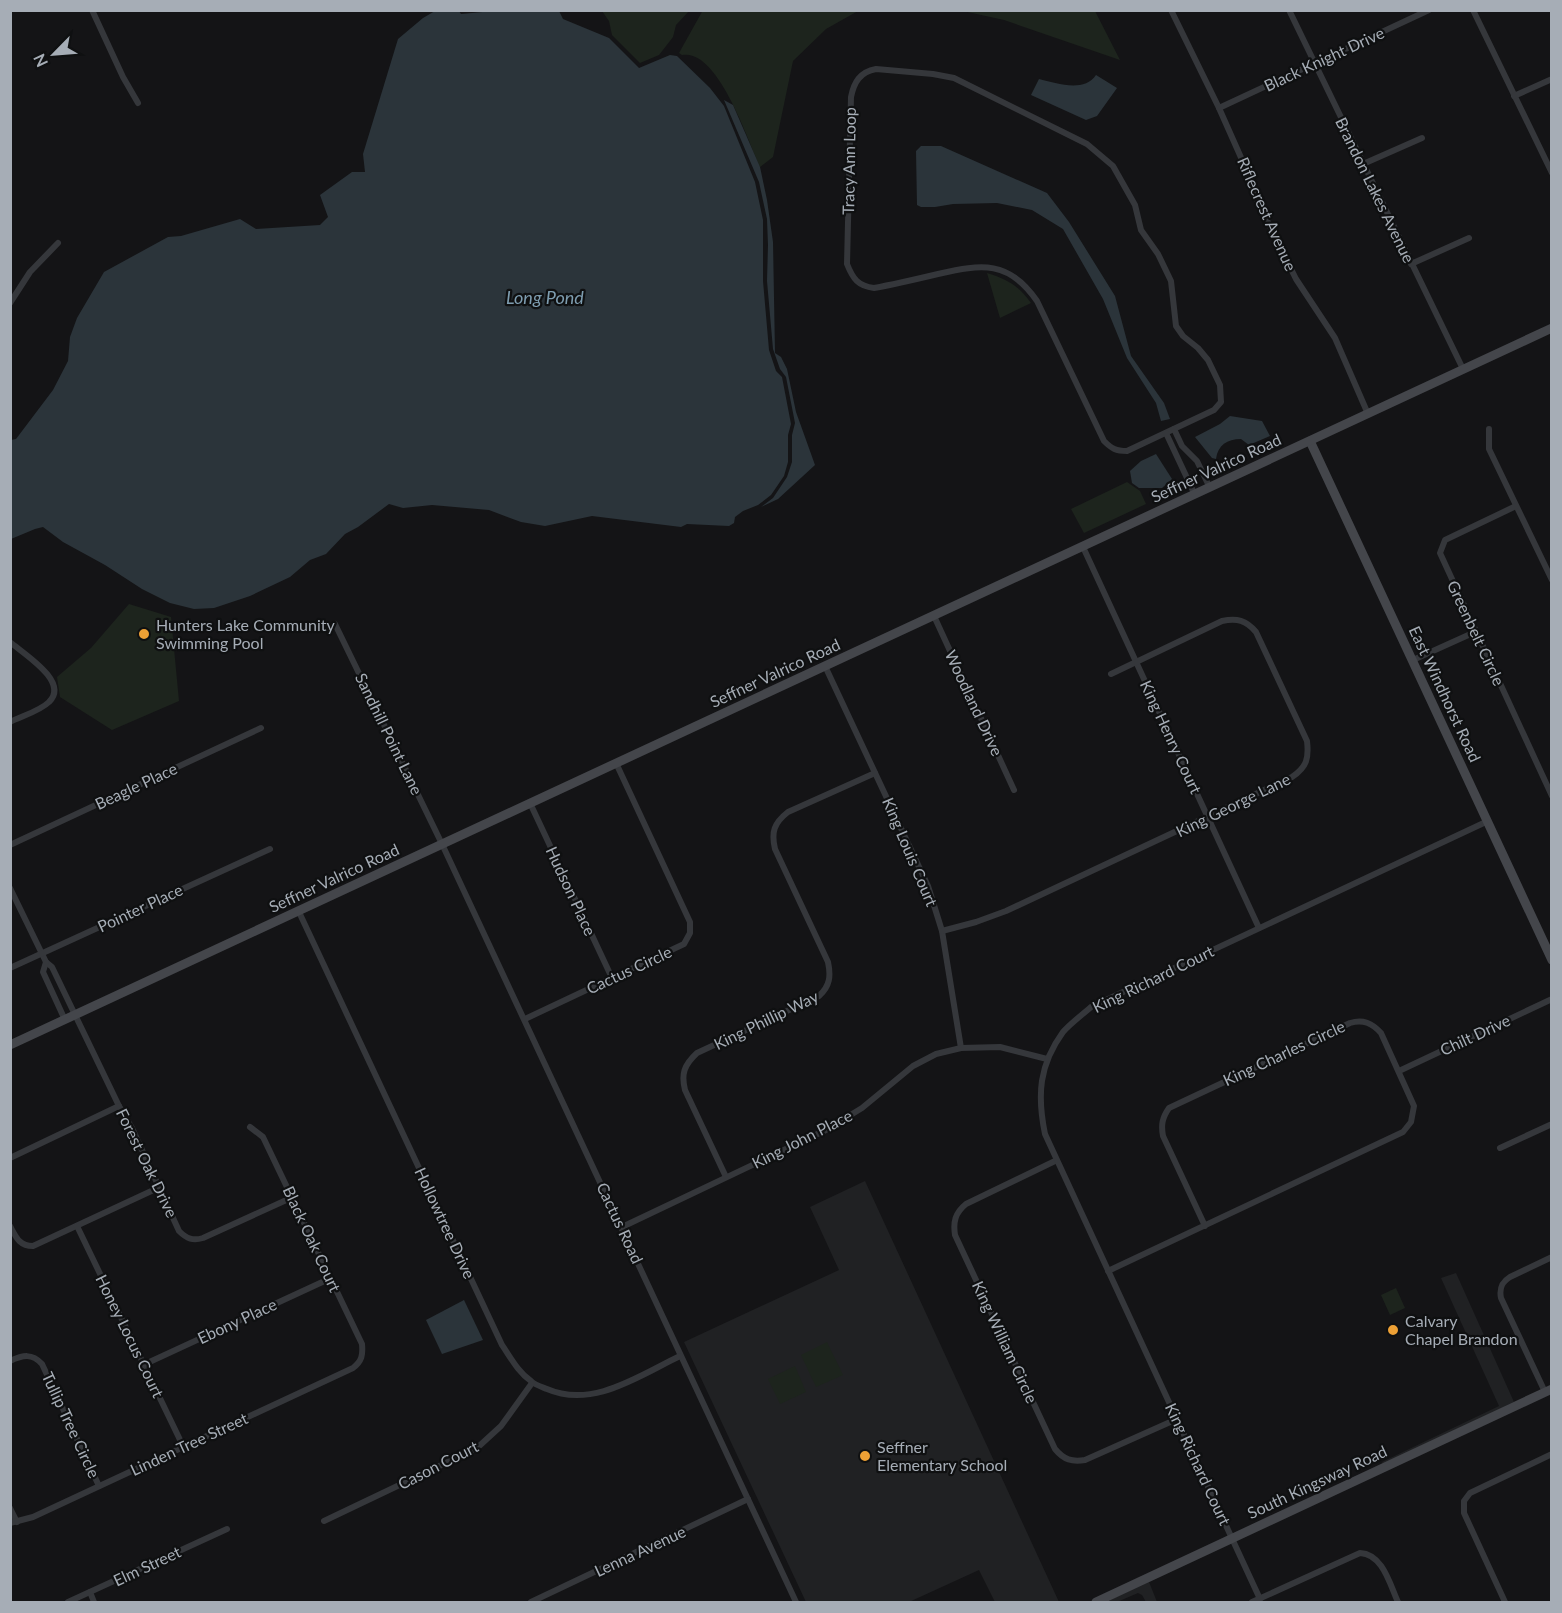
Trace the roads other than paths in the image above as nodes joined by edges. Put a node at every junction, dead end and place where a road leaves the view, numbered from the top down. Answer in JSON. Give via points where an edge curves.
{"nodes":[{"id":1,"x":92,"y":10,"type":"edge"},
{"id":2,"x":1171,"y":10,"type":"edge"},
{"id":3,"x":1289,"y":10,"type":"edge"},
{"id":4,"x":1429,"y":10,"type":"edge"},
{"id":5,"x":1473,"y":10,"type":"edge"},
{"id":6,"x":1314,"y":64,"type":"junction"},
{"id":7,"x":1551,"y":79,"type":"edge"},
{"id":8,"x":1514,"y":96,"type":"junction"},
{"id":9,"x":138,"y":103,"type":"dead end"},
{"id":10,"x":1219,"y":108,"type":"junction"},
{"id":11,"x":1422,"y":138,"type":"dead end"},
{"id":12,"x":1363,"y":164,"type":"junction"},
{"id":13,"x":1551,"y":173,"type":"edge"},
{"id":14,"x":1469,"y":238,"type":"dead end"},
{"id":15,"x":58,"y":243,"type":"dead end"},
{"id":16,"x":1411,"y":264,"type":"junction"},
{"id":17,"x":10,"y":303,"type":"edge"},
{"id":18,"x":1551,"y":328,"type":"edge"},
{"id":19,"x":1463,"y":369,"type":"junction"},
{"id":20,"x":1368,"y":414,"type":"junction"},
{"id":21,"x":1174,"y":429,"type":"junction"},
{"id":22,"x":1489,"y":429,"type":"dead end"},
{"id":23,"x":1166,"y":433,"type":"junction"},
{"id":24,"x":1310,"y":441,"type":"junction"},
{"id":25,"x":1195,"y":459,"type":"junction"},
{"id":26,"x":1181,"y":466,"type":"junction"},
{"id":27,"x":1210,"y":488,"type":"junction"},
{"id":28,"x":1195,"y":495,"type":"junction"},
{"id":29,"x":1516,"y":506,"type":"junction"},
{"id":30,"x":1083,"y":547,"type":"junction"},
{"id":31,"x":1551,"y":580,"type":"edge"},
{"id":32,"x":934,"y":616,"type":"junction"},
{"id":33,"x":335,"y":624,"type":"dead end"},
{"id":34,"x":1475,"y":632,"type":"junction"},
{"id":35,"x":10,"y":642,"type":"edge"},
{"id":36,"x":1413,"y":660,"type":"junction"},
{"id":37,"x":1136,"y":662,"type":"junction"},
{"id":38,"x":825,"y":666,"type":"junction"},
{"id":39,"x":1111,"y":674,"type":"dead end"},
{"id":40,"x":10,"y":722,"type":"edge"},
{"id":41,"x":261,"y":728,"type":"dead end"},
{"id":42,"x":616,"y":763,"type":"junction"},
{"id":43,"x":875,"y":773,"type":"junction"},
{"id":44,"x":1014,"y":790,"type":"dead end"},
{"id":45,"x":1551,"y":796,"type":"edge"},
{"id":46,"x":530,"y":803,"type":"junction"},
{"id":47,"x":1208,"y":818,"type":"junction"},
{"id":48,"x":1488,"y":821,"type":"junction"},
{"id":49,"x":442,"y":844,"type":"junction"},
{"id":50,"x":10,"y":845,"type":"edge"},
{"id":51,"x":270,"y":849,"type":"dead end"},
{"id":52,"x":10,"y":888,"type":"edge"},
{"id":53,"x":299,"y":912,"type":"junction"},
{"id":54,"x":1259,"y":928,"type":"junction"},
{"id":55,"x":942,"y":931,"type":"junction"},
{"id":56,"x":41,"y":954,"type":"junction"},
{"id":57,"x":1551,"y":960,"type":"edge"},
{"id":58,"x":46,"y":962,"type":"junction"},
{"id":59,"x":10,"y":968,"type":"edge"},
{"id":60,"x":612,"y":978,"type":"junction"},
{"id":61,"x":1551,"y":999,"type":"edge"},
{"id":62,"x":75,"y":1015,"type":"junction"},
{"id":63,"x":525,"y":1019,"type":"junction"},
{"id":64,"x":65,"y":1020,"type":"junction"},
{"id":65,"x":10,"y":1045,"type":"edge"},
{"id":66,"x":961,"y":1048,"type":"junction"},
{"id":67,"x":1047,"y":1059,"type":"junction"},
{"id":68,"x":1400,"y":1071,"type":"junction"},
{"id":69,"x":119,"y":1106,"type":"junction"},
{"id":70,"x":1551,"y":1124,"type":"edge"},
{"id":71,"x":250,"y":1127,"type":"dead end"},
{"id":72,"x":1500,"y":1148,"type":"dead end"},
{"id":73,"x":10,"y":1158,"type":"edge"},
{"id":74,"x":1055,"y":1161,"type":"junction"},
{"id":75,"x":726,"y":1177,"type":"junction"},
{"id":76,"x":160,"y":1187,"type":"junction"},
{"id":77,"x":293,"y":1197,"type":"junction"},
{"id":78,"x":10,"y":1226,"type":"edge"},
{"id":79,"x":77,"y":1226,"type":"junction"},
{"id":80,"x":1205,"y":1226,"type":"junction"},
{"id":81,"x":622,"y":1227,"type":"junction"},
{"id":82,"x":1551,"y":1257,"type":"edge"},
{"id":83,"x":1108,"y":1271,"type":"junction"},
{"id":84,"x":331,"y":1278,"type":"junction"},
{"id":85,"x":680,"y":1356,"type":"junction"},
{"id":86,"x":362,"y":1357,"type":"joint"},
{"id":87,"x":10,"y":1361,"type":"edge"},
{"id":88,"x":143,"y":1365,"type":"junction"},
{"id":89,"x":532,"y":1383,"type":"junction"},
{"id":90,"x":1548,"y":1391,"type":"edge"},
{"id":91,"x":1177,"y":1419,"type":"junction"},
{"id":92,"x":183,"y":1446,"type":"junction"},
{"id":93,"x":1551,"y":1454,"type":"edge"},
{"id":94,"x":99,"y":1486,"type":"junction"},
{"id":95,"x":748,"y":1499,"type":"junction"},
{"id":96,"x":10,"y":1508,"type":"edge"},
{"id":97,"x":324,"y":1521,"type":"dead end"},
{"id":98,"x":14,"y":1523,"type":"edge"},
{"id":99,"x":227,"y":1529,"type":"dead end"},
{"id":100,"x":1233,"y":1538,"type":"junction"},
{"id":101,"x":90,"y":1592,"type":"junction"},
{"id":102,"x":1260,"y":1599,"type":"junction"},
{"id":103,"x":68,"y":1602,"type":"edge"},
{"id":104,"x":94,"y":1602,"type":"edge"},
{"id":105,"x":531,"y":1602,"type":"edge"},
{"id":106,"x":796,"y":1602,"type":"edge"},
{"id":107,"x":1096,"y":1602,"type":"edge"},
{"id":108,"x":1252,"y":1602,"type":"edge"},
{"id":109,"x":1398,"y":1602,"type":"edge"},
{"id":110,"x":1505,"y":1602,"type":"edge"}],
"edges":[{"from":1,"to":9,"type":"street"},
{"from":2,"to":10,"type":"street","name":"Riflecrest Avenue"},
{"from":3,"to":6,"type":"street","name":"Brandon Lakes Avenue"},
{"from":4,"to":6,"type":"street","name":"Black Knight Drive"},
{"from":5,"to":8,"type":"street"},
{"from":6,"to":10,"type":"street","name":"Black Knight Drive"},
{"from":6,"to":12,"type":"street","name":"Brandon Lakes Avenue"},
{"from":7,"to":8,"type":"street"},
{"from":8,"to":13,"type":"street"},
{"from":10,"to":20,"type":"street","name":"Riflecrest Avenue","via":[[1255,195],[1296,279],[1335,338]]},
{"from":11,"to":12,"type":"street"},
{"from":12,"to":16,"type":"street","name":"Brandon Lakes Avenue"},
{"from":14,"to":16,"type":"street"},
{"from":15,"to":17,"type":"street","via":[[30,272]]},
{"from":16,"to":19,"type":"street","name":"Brandon Lakes Avenue"},
{"from":18,"to":19,"type":"street","name":"Seffner Valrico Road"},
{"from":19,"to":20,"type":"street","name":"Seffner Valrico Road"},
{"from":20,"to":24,"type":"street","name":"Seffner Valrico Road"},
{"from":21,"to":23,"type":"street","name":"Tracy Ann Loop"},
{"from":21,"to":23,"type":"street","name":"Tracy Ann Loop","via":[[1214,410],[1222,393],[1208,360],[1176,326],[1170,281],[1141,230],[1135,205],[1113,166],[1088,144],[954,78],[876,69],[859,77],[851,97],[847,264],[855,281],[874,288],[988,266],[1015,276],[1037,301],[1104,441],[1112,449],[1127,451]]},
{"from":21,"to":25,"type":"street","via":[[1182,446]]},
{"from":22,"to":29,"type":"street","via":[[1489,449]]},
{"from":23,"to":26,"type":"street"},
{"from":24,"to":27,"type":"street","name":"Seffner Valrico Road"},
{"from":24,"to":36,"type":"street","name":"East Windhorst Road"},
{"from":25,"to":26,"type":"street"},
{"from":25,"to":27,"type":"street"},
{"from":26,"to":28,"type":"street"},
{"from":27,"to":28,"type":"street","name":"Seffner Valrico Road"},
{"from":28,"to":30,"type":"street","name":"Seffner Valrico Road"},
{"from":29,"to":31,"type":"street"},
{"from":29,"to":34,"type":"street","name":"Greenbelt Circle","via":[[1445,540],[1440,553]]},
{"from":30,"to":32,"type":"street","name":"Seffner Valrico Road"},
{"from":30,"to":37,"type":"street","name":"King Henry Court"},
{"from":32,"to":38,"type":"street","name":"Seffner Valrico Road"},
{"from":32,"to":44,"type":"street","name":"Woodland Drive"},
{"from":33,"to":49,"type":"street","name":"Sandhill Point Lane"},
{"from":34,"to":36,"type":"street"},
{"from":34,"to":45,"type":"street","name":"Greenbelt Circle"},
{"from":35,"to":40,"type":"street","via":[[51,677],[55,694],[44,706]]},
{"from":36,"to":48,"type":"street","name":"East Windhorst Road"},
{"from":37,"to":39,"type":"street","name":"King George Lane"},
{"from":37,"to":47,"type":"street","name":"King Henry Court"},
{"from":37,"to":47,"type":"street","name":"King George Lane","via":[[1222,621],[1242,620],[1256,632],[1307,741],[1309,754],[1301,771]]},
{"from":38,"to":42,"type":"street","name":"Seffner Valrico Road"},
{"from":38,"to":43,"type":"street","name":"King Louis Court"},
{"from":41,"to":50,"type":"street","name":"Beagle Place"},
{"from":42,"to":46,"type":"street","name":"Seffner Valrico Road"},
{"from":42,"to":60,"type":"street","name":"Cactus Circle","via":[[691,927],[684,944]]},
{"from":43,"to":55,"type":"street","name":"King Louis Court","via":[[928,886]]},
{"from":43,"to":75,"type":"street","name":"King Phillip Way","via":[[788,812],[773,829],[775,849],[828,962],[831,974],[825,990],[697,1053],[684,1068],[685,1090]]},
{"from":46,"to":49,"type":"street","name":"Seffner Valrico Road"},
{"from":46,"to":60,"type":"street","name":"Hudson Place"},
{"from":47,"to":54,"type":"street","name":"King Henry Court"},
{"from":47,"to":55,"type":"street","name":"King George Lane","via":[[1006,911]]},
{"from":48,"to":54,"type":"street","name":"King Richard Court"},
{"from":48,"to":57,"type":"street","name":"East Windhorst Road"},
{"from":49,"to":53,"type":"street","name":"Seffner Valrico Road"},
{"from":49,"to":63,"type":"street","name":"Cactus Road"},
{"from":51,"to":56,"type":"street","name":"Pointer Place"},
{"from":52,"to":56,"type":"street","name":"Forest Oak Drive"},
{"from":53,"to":62,"type":"street","name":"Seffner Valrico Road"},
{"from":53,"to":89,"type":"street","name":"Hollowtree Drive","via":[[502,1345]]},
{"from":54,"to":67,"type":"street","name":"King Richard Court","via":[[1091,1007],[1064,1031]]},
{"from":55,"to":66,"type":"street","name":"King Louis Court"},
{"from":56,"to":58,"type":"street","name":"Forest Oak Drive"},
{"from":56,"to":59,"type":"street","name":"Pointer Place"},
{"from":58,"to":62,"type":"street","name":"Forest Oak Drive","via":[[52,966]]},
{"from":58,"to":64,"type":"street","via":[[43,972]]},
{"from":60,"to":63,"type":"street","name":"Cactus Circle"},
{"from":61,"to":68,"type":"street","name":"Chilt Drive"},
{"from":62,"to":64,"type":"street","name":"Seffner Valrico Road"},
{"from":62,"to":69,"type":"street","name":"Forest Oak Drive"},
{"from":63,"to":81,"type":"street","name":"Cactus Road"},
{"from":64,"to":65,"type":"street","name":"Seffner Valrico Road"},
{"from":66,"to":67,"type":"street","name":"King John Place","via":[[1000,1047]]},
{"from":66,"to":75,"type":"street","name":"King John Place","via":[[936,1054],[913,1066],[862,1108],[826,1130]]},
{"from":67,"to":74,"type":"street","name":"King Richard Court","via":[[1040,1110]]},
{"from":68,"to":80,"type":"street","name":"King Charles Circle","via":[[1414,1106],[1412,1122],[1403,1132]]},
{"from":68,"to":80,"type":"street","name":"King Charles Circle","via":[[1381,1033],[1369,1023],[1359,1021],[1169,1108],[1161,1125],[1163,1136]]},
{"from":69,"to":73,"type":"street"},
{"from":69,"to":76,"type":"street","name":"Forest Oak Drive"},
{"from":70,"to":72,"type":"street"},
{"from":71,"to":77,"type":"street","name":"Black Oak Court","via":[[263,1137]]},
{"from":74,"to":83,"type":"street","name":"King Richard Court"},
{"from":74,"to":91,"type":"street","name":"King William Circle","via":[[966,1204],[959,1209],[954,1226],[1050,1439],[1061,1456],[1085,1460]]},
{"from":75,"to":81,"type":"street","name":"King John Place"},
{"from":76,"to":77,"type":"street","name":"Forest Oak Drive","via":[[179,1231],[190,1240],[203,1238]]},
{"from":76,"to":79,"type":"street"},
{"from":77,"to":84,"type":"street","name":"Black Oak Court"},
{"from":78,"to":79,"type":"street","via":[[16,1239],[27,1246]]},
{"from":79,"to":88,"type":"street","name":"Honey Locus Court"},
{"from":80,"to":83,"type":"street","name":"King Charles Circle"},
{"from":81,"to":85,"type":"street","name":"Cactus Road"},
{"from":82,"to":90,"type":"street","via":[[1510,1277],[1500,1292]]},
{"from":83,"to":91,"type":"street","name":"King Richard Court"},
{"from":84,"to":86,"type":"street","name":"Black Oak Court","via":[[362,1344]]},
{"from":84,"to":88,"type":"street","name":"Ebony Place"},
{"from":85,"to":89,"type":"street","name":"Hollowtree Drive","via":[[590,1396],[560,1395]]},
{"from":85,"to":95,"type":"street","name":"Cactus Road"},
{"from":86,"to":92,"type":"street","name":"Linden Tree Street","via":[[353,1368]]},
{"from":87,"to":94,"type":"street","name":"Tullip Tree Circle","via":[[27,1355],[42,1364]]},
{"from":88,"to":92,"type":"street","name":"Honey Locus Court"},
{"from":89,"to":97,"type":"street","name":"Cason Court","via":[[501,1426],[477,1448]]},
{"from":90,"to":100,"type":"street","name":"South Kingsway Road"},
{"from":91,"to":100,"type":"street","name":"King Richard Court"},
{"from":92,"to":94,"type":"street","name":"Linden Tree Street"},
{"from":93,"to":110,"type":"street","via":[[1470,1492],[1464,1501],[1464,1514]]},
{"from":94,"to":98,"type":"street","name":"Linden Tree Street"},
{"from":95,"to":105,"type":"street","name":"Lenna Avenue"},
{"from":95,"to":106,"type":"street","name":"Cactus Road"},
{"from":96,"to":98,"type":"street"},
{"from":99,"to":101,"type":"street","name":"Elm Street"},
{"from":100,"to":102,"type":"street","name":"King Richard Court"},
{"from":100,"to":107,"type":"street","name":"South Kingsway Road"},
{"from":101,"to":103,"type":"street","name":"Elm Street"},
{"from":101,"to":104,"type":"street"},
{"from":102,"to":108,"type":"street"},
{"from":102,"to":109,"type":"street","via":[[1360,1553],[1368,1553],[1380,1563]]}]}
